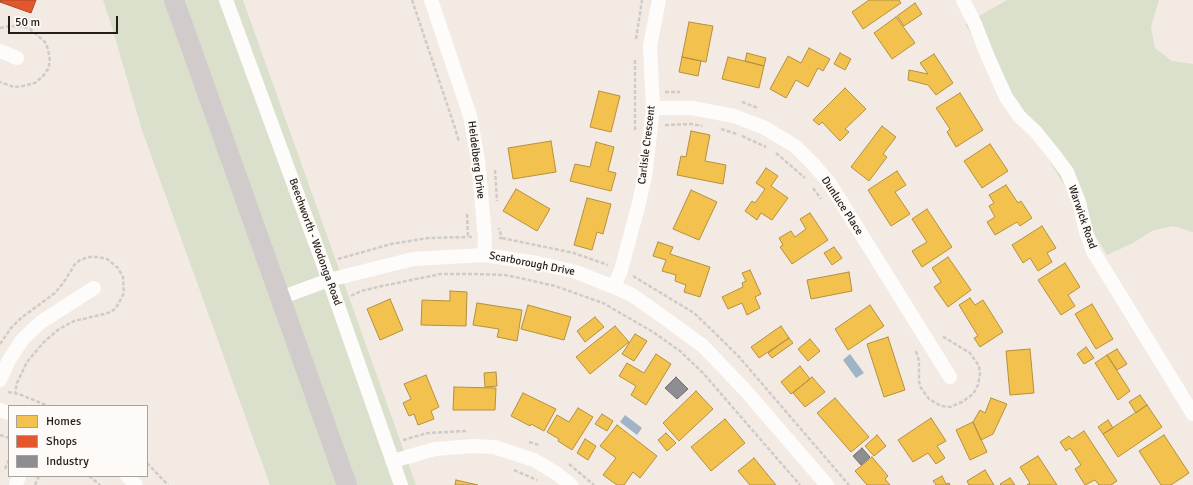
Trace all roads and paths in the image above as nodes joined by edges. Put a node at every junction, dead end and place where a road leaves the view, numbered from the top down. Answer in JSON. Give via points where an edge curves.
{"nodes":[{"id":1,"x":174,"y":0,"type":"edge"},
{"id":2,"x":226,"y":0,"type":"edge"},
{"id":3,"x":431,"y":0,"type":"edge"},
{"id":4,"x":642,"y":0,"type":"edge"},
{"id":5,"x":659,"y":0,"type":"edge"},
{"id":6,"x":963,"y":0,"type":"edge"},
{"id":7,"x":636,"y":39,"type":"dead end"},
{"id":8,"x":0,"y":51,"type":"edge"},
{"id":9,"x":635,"y":55,"type":"dead end"},
{"id":10,"x":17,"y":58,"type":"dead end"},
{"id":11,"x":687,"y":93,"type":"dead end"},
{"id":12,"x":736,"y":101,"type":"dead end"},
{"id":13,"x":659,"y":108,"type":"junction"},
{"id":14,"x":759,"y":109,"type":"dead end"},
{"id":15,"x":706,"y":127,"type":"dead end"},
{"id":16,"x":714,"y":128,"type":"dead end"},
{"id":17,"x":635,"y":134,"type":"dead end"},
{"id":18,"x":770,"y":149,"type":"dead end"},
{"id":19,"x":775,"y":152,"type":"dead end"},
{"id":20,"x":808,"y":182,"type":"dead end"},
{"id":21,"x":812,"y":187,"type":"dead end"},
{"id":22,"x":823,"y":202,"type":"dead end"},
{"id":23,"x":468,"y":237,"type":"dead end"},
{"id":24,"x":484,"y":255,"type":"junction"},
{"id":25,"x":609,"y":258,"type":"dead end"},
{"id":26,"x":338,"y":259,"type":"dead end"},
{"id":27,"x":606,"y":265,"type":"dead end"},
{"id":28,"x":329,"y":280,"type":"junction"},
{"id":29,"x":614,"y":286,"type":"junction"},
{"id":30,"x":94,"y":288,"type":"dead end"},
{"id":31,"x":351,"y":296,"type":"dead end"},
{"id":32,"x":280,"y":298,"type":"junction"},
{"id":33,"x":938,"y":331,"type":"dead end"},
{"id":34,"x":915,"y":350,"type":"dead end"},
{"id":35,"x":950,"y":377,"type":"dead end"},
{"id":36,"x":4,"y":386,"type":"edge"},
{"id":37,"x":46,"y":405,"type":"edge"},
{"id":38,"x":1193,"y":414,"type":"edge"},
{"id":39,"x":393,"y":461,"type":"junction"},
{"id":40,"x":148,"y":464,"type":"edge"},
{"id":41,"x":509,"y":468,"type":"dead end"},
{"id":42,"x":89,"y":477,"type":"edge"},
{"id":43,"x":128,"y":477,"type":"edge"},
{"id":44,"x":542,"y":483,"type":"dead end"},
{"id":45,"x":100,"y":485,"type":"edge"},
{"id":46,"x":136,"y":485,"type":"edge"},
{"id":47,"x":168,"y":485,"type":"edge"},
{"id":48,"x":347,"y":485,"type":"edge"},
{"id":49,"x":401,"y":485,"type":"edge"},
{"id":50,"x":571,"y":485,"type":"edge"},
{"id":51,"x":800,"y":485,"type":"edge"},
{"id":52,"x":827,"y":485,"type":"edge"}],
"edges":[{"from":1,"to":32,"type":"main road"},
{"from":2,"to":28,"type":"street","name":"Beechworth - Wodonga Road"},
{"from":3,"to":24,"type":"street","name":"Heidelberg Drive","via":[[470,116],[478,160],[485,238]]},
{"from":4,"to":7,"type":"path"},
{"from":5,"to":13,"type":"street","name":"Carlisle Crescent","via":[[650,46]]},
{"from":6,"to":38,"type":"street","name":"Warwick Road","via":[[1006,97],[1067,172],[1093,250]]},
{"from":8,"to":10,"type":"street"},
{"from":9,"to":17,"type":"path"},
{"from":11,"to":13,"type":"path","via":[[665,92]]},
{"from":12,"to":14,"type":"path"},
{"from":13,"to":15,"type":"path","via":[[666,125],[692,124]]},
{"from":13,"to":29,"type":"street","name":"Carlisle Crescent","via":[[638,207]]},
{"from":13,"to":35,"type":"street","name":"Dunluce Place","via":[[692,108],[734,116],[763,127],[795,146],[830,184]]},
{"from":16,"to":18,"type":"path","via":[[739,134]]},
{"from":19,"to":20,"type":"path"},
{"from":21,"to":22,"type":"path"},
{"from":23,"to":26,"type":"path","via":[[428,238],[391,244]]},
{"from":24,"to":28,"type":"street","name":"Scarborough Drive","via":[[414,259]]},
{"from":24,"to":29,"type":"street","name":"Scarborough Drive","via":[[576,272]]},
{"from":25,"to":27,"type":"path"},
{"from":28,"to":32,"type":"street","name":"Scarborough Drive"},
{"from":28,"to":39,"type":"street","name":"Beechworth - Wodonga Road"},
{"from":29,"to":52,"type":"street","name":"Scarborough Drive","via":[[637,299],[703,346],[745,390]]},
{"from":30,"to":36,"type":"street","via":[[41,322],[22,340],[10,360]]},
{"from":31,"to":51,"type":"path","via":[[361,291],[441,274],[505,275],[555,286],[603,303],[680,351],[703,373]]},
{"from":32,"to":48,"type":"main road"},
{"from":33,"to":34,"type":"path","via":[[950,342],[970,353],[979,366],[978,385],[973,394],[950,407],[940,406],[930,399],[919,382],[919,361]]},
{"from":36,"to":37,"type":"path"},
{"from":39,"to":49,"type":"street","name":"Beechworth - Wodonga Road"},
{"from":39,"to":50,"type":"street","via":[[435,449],[494,447],[534,460]]},
{"from":40,"to":47,"type":"path"},
{"from":41,"to":44,"type":"path"},
{"from":42,"to":45,"type":"path"},
{"from":43,"to":46,"type":"street"}]}
